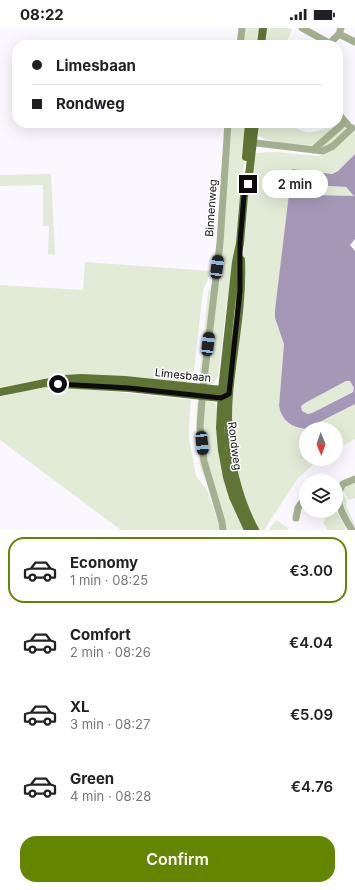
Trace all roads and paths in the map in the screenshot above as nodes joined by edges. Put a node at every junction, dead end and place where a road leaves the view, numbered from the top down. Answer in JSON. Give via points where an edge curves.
{"nodes":[{"id":1,"x":242,"y":28,"type":"edge"},
{"id":2,"x":263,"y":28,"type":"edge"},
{"id":3,"x":302,"y":28,"type":"edge"},
{"id":4,"x":340,"y":31,"type":"edge"},
{"id":5,"x":241,"y":40,"type":"edge"},
{"id":6,"x":262,"y":40,"type":"edge"},
{"id":7,"x":318,"y":40,"type":"edge"},
{"id":8,"x":332,"y":40,"type":"edge"},
{"id":9,"x":355,"y":42,"type":"edge"},
{"id":10,"x":343,"y":118,"type":"edge"},
{"id":11,"x":350,"y":126,"type":"edge"},
{"id":12,"x":228,"y":128,"type":"edge"},
{"id":13,"x":249,"y":128,"type":"edge"},
{"id":14,"x":254,"y":128,"type":"edge"},
{"id":15,"x":250,"y":142,"type":"junction"},
{"id":16,"x":0,"y":392,"type":"edge"},
{"id":17,"x":201,"y":392,"type":"junction"},
{"id":18,"x":224,"y":394,"type":"junction"},
{"id":19,"x":355,"y":479,"type":"edge"},
{"id":20,"x":343,"y":485,"type":"edge"},
{"id":21,"x":299,"y":506,"type":"edge"},
{"id":22,"x":343,"y":513,"type":"edge"},
{"id":23,"x":296,"y":518,"type":"dead end"},
{"id":24,"x":223,"y":530,"type":"edge"},
{"id":25,"x":248,"y":530,"type":"edge"},
{"id":26,"x":255,"y":530,"type":"edge"},
{"id":27,"x":352,"y":530,"type":"edge"}],
"edges":[{"from":1,"to":5,"type":"street"},
{"from":2,"to":6,"type":"main road"},
{"from":3,"to":7,"type":"street","via":[[318,36]]},
{"from":4,"to":8,"type":"street"},
{"from":4,"to":9,"type":"street"},
{"from":10,"to":11,"type":"street"},
{"from":11,"to":15,"type":"street","via":[[330,148],[323,151]]},
{"from":12,"to":17,"type":"street","name":"Binnenweg","via":[[220,243]]},
{"from":13,"to":15,"type":"main road","name":"Rondweg"},
{"from":14,"to":15,"type":"main road","name":"Rondweg"},
{"from":15,"to":18,"type":"main road","name":"Rondweg","via":[[248,184],[244,196],[235,269]]},
{"from":16,"to":17,"type":"main road","name":"Limesbaan","via":[[71,378],[97,378]]},
{"from":17,"to":18,"type":"main road","name":"Limesbaan"},
{"from":17,"to":24,"type":"street","name":"Binnenweg","via":[[202,453]]},
{"from":18,"to":25,"type":"main road","name":"Rondweg","via":[[221,438],[225,469],[233,497]]},
{"from":18,"to":26,"type":"main road","name":"Rondweg","via":[[232,460],[242,500]]},
{"from":19,"to":20,"type":"street"},
{"from":21,"to":23,"type":"street"},
{"from":22,"to":27,"type":"street"}]}
